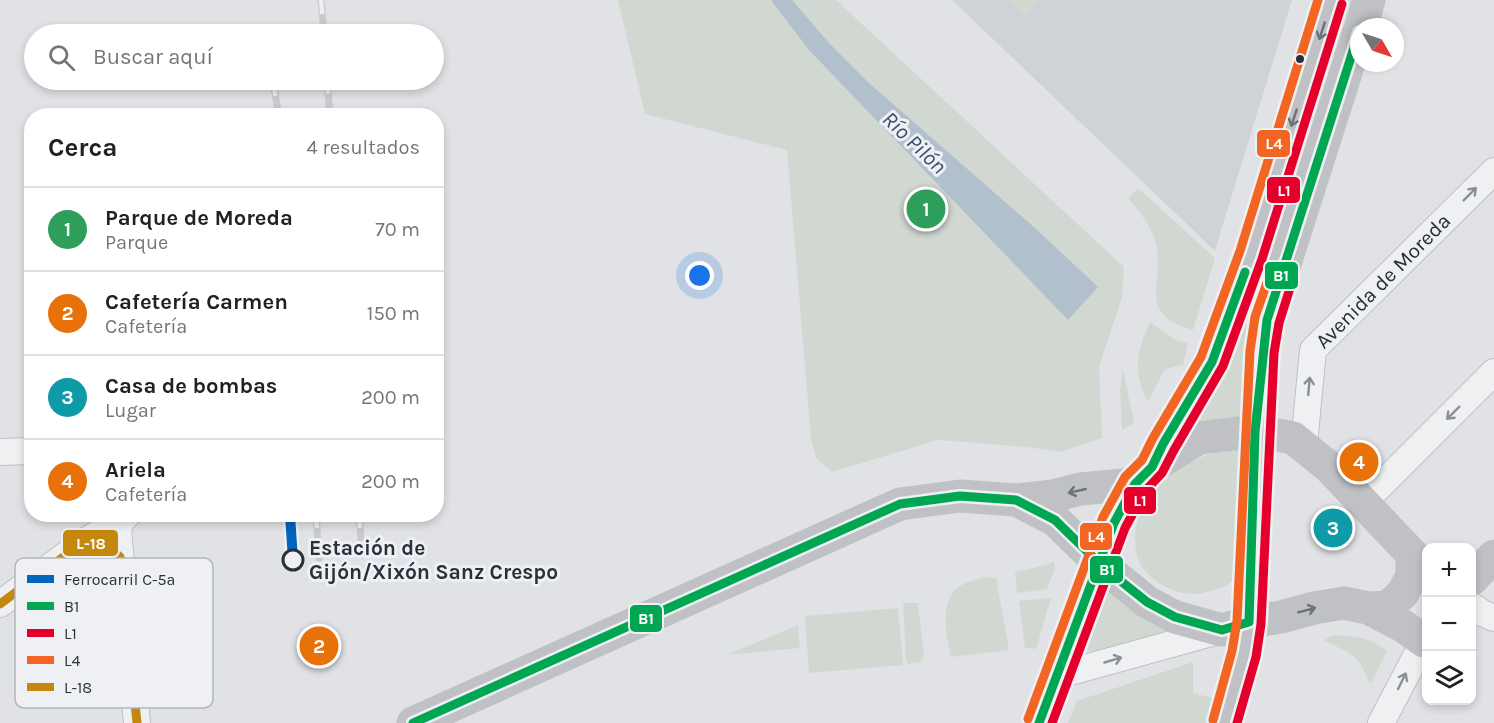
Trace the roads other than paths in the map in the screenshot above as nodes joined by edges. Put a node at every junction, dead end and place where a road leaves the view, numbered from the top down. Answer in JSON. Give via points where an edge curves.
{"nodes":[{"id":1,"x":1331,"y":0,"type":"edge"},
{"id":2,"x":1369,"y":0,"type":"edge"},
{"id":3,"x":1364,"y":18,"type":"edge"},
{"id":4,"x":1350,"y":60,"type":"edge"},
{"id":5,"x":1494,"y":171,"type":"edge"},
{"id":6,"x":1494,"y":372,"type":"edge"},
{"id":7,"x":1257,"y":431,"type":"junction"},
{"id":8,"x":1304,"y":444,"type":"junction"},
{"id":9,"x":24,"y":451,"type":"edge"},
{"id":10,"x":0,"y":452,"type":"edge"},
{"id":11,"x":1144,"y":476,"type":"junction"},
{"id":12,"x":1016,"y":500,"type":"junction"},
{"id":13,"x":1364,"y":502,"type":"junction"},
{"id":14,"x":113,"y":522,"type":"edge"},
{"id":15,"x":117,"y":522,"type":"edge"},
{"id":16,"x":82,"y":543,"type":"junction"},
{"id":17,"x":1494,"y":556,"type":"edge"},
{"id":18,"x":120,"y":557,"type":"joint"},
{"id":19,"x":62,"y":558,"type":"edge"},
{"id":20,"x":1098,"y":562,"type":"junction"},
{"id":21,"x":1419,"y":562,"type":"edge"},
{"id":22,"x":1476,"y":575,"type":"edge"},
{"id":23,"x":15,"y":593,"type":"edge"},
{"id":24,"x":0,"y":604,"type":"edge"},
{"id":25,"x":1368,"y":608,"type":"junction"},
{"id":26,"x":1476,"y":609,"type":"edge"},
{"id":27,"x":1494,"y":618,"type":"edge"},
{"id":28,"x":1236,"y":626,"type":"junction"},
{"id":29,"x":1422,"y":637,"type":"edge"},
{"id":30,"x":1422,"y":645,"type":"edge"},
{"id":31,"x":1056,"y":676,"type":"junction"},
{"id":32,"x":135,"y":708,"type":"edge"},
{"id":33,"x":136,"y":723,"type":"edge"},
{"id":34,"x":413,"y":723,"type":"edge"},
{"id":35,"x":1039,"y":723,"type":"edge"},
{"id":36,"x":1225,"y":723,"type":"edge"},
{"id":37,"x":1381,"y":723,"type":"edge"}],
"edges":[{"from":1,"to":11,"type":"main road","one_way":true,"via":[[1251,255],[1212,362]]},
{"from":2,"to":3,"type":"main road"},
{"from":4,"to":7,"type":"main road","via":[[1267,320]]},
{"from":8,"to":5,"type":"street","name":"Avenida de Moreda","one_way":true,"via":[[1313,350]]},
{"from":6,"to":13,"type":"street","one_way":true},
{"from":7,"to":8,"type":"main road"},
{"from":7,"to":11,"type":"main road","via":[[1199,438]]},
{"from":7,"to":28,"type":"main road"},
{"from":8,"to":13,"type":"main road"},
{"from":9,"to":10,"type":"street"},
{"from":11,"to":12,"type":"main road","one_way":true},
{"from":11,"to":20,"type":"main road","via":[[1114,523]]},
{"from":12,"to":20,"type":"main road","via":[[1055,520]]},
{"from":12,"to":34,"type":"main road","via":[[960,496],[900,504]]},
{"from":13,"to":21,"type":"main road"},
{"from":14,"to":16,"type":"street"},
{"from":15,"to":18,"type":"street"},
{"from":16,"to":18,"type":"street","via":[[108,544]]},
{"from":16,"to":19,"type":"street"},
{"from":17,"to":22,"type":"main road"},
{"from":20,"to":28,"type":"main road","via":[[1147,602],[1175,617]]},
{"from":20,"to":31,"type":"main road"},
{"from":21,"to":25,"type":"main road","via":[[1403,593],[1388,607]]},
{"from":23,"to":24,"type":"street"},
{"from":28,"to":25,"type":"main road","one_way":true,"via":[[1344,603]]},
{"from":25,"to":29,"type":"main road"},
{"from":26,"to":27,"type":"street"},
{"from":31,"to":28,"type":"street","one_way":true},
{"from":28,"to":36,"type":"main road","via":[[1238,675]]},
{"from":37,"to":30,"type":"street","one_way":true},
{"from":31,"to":35,"type":"main road"},
{"from":32,"to":33,"type":"street"}]}
